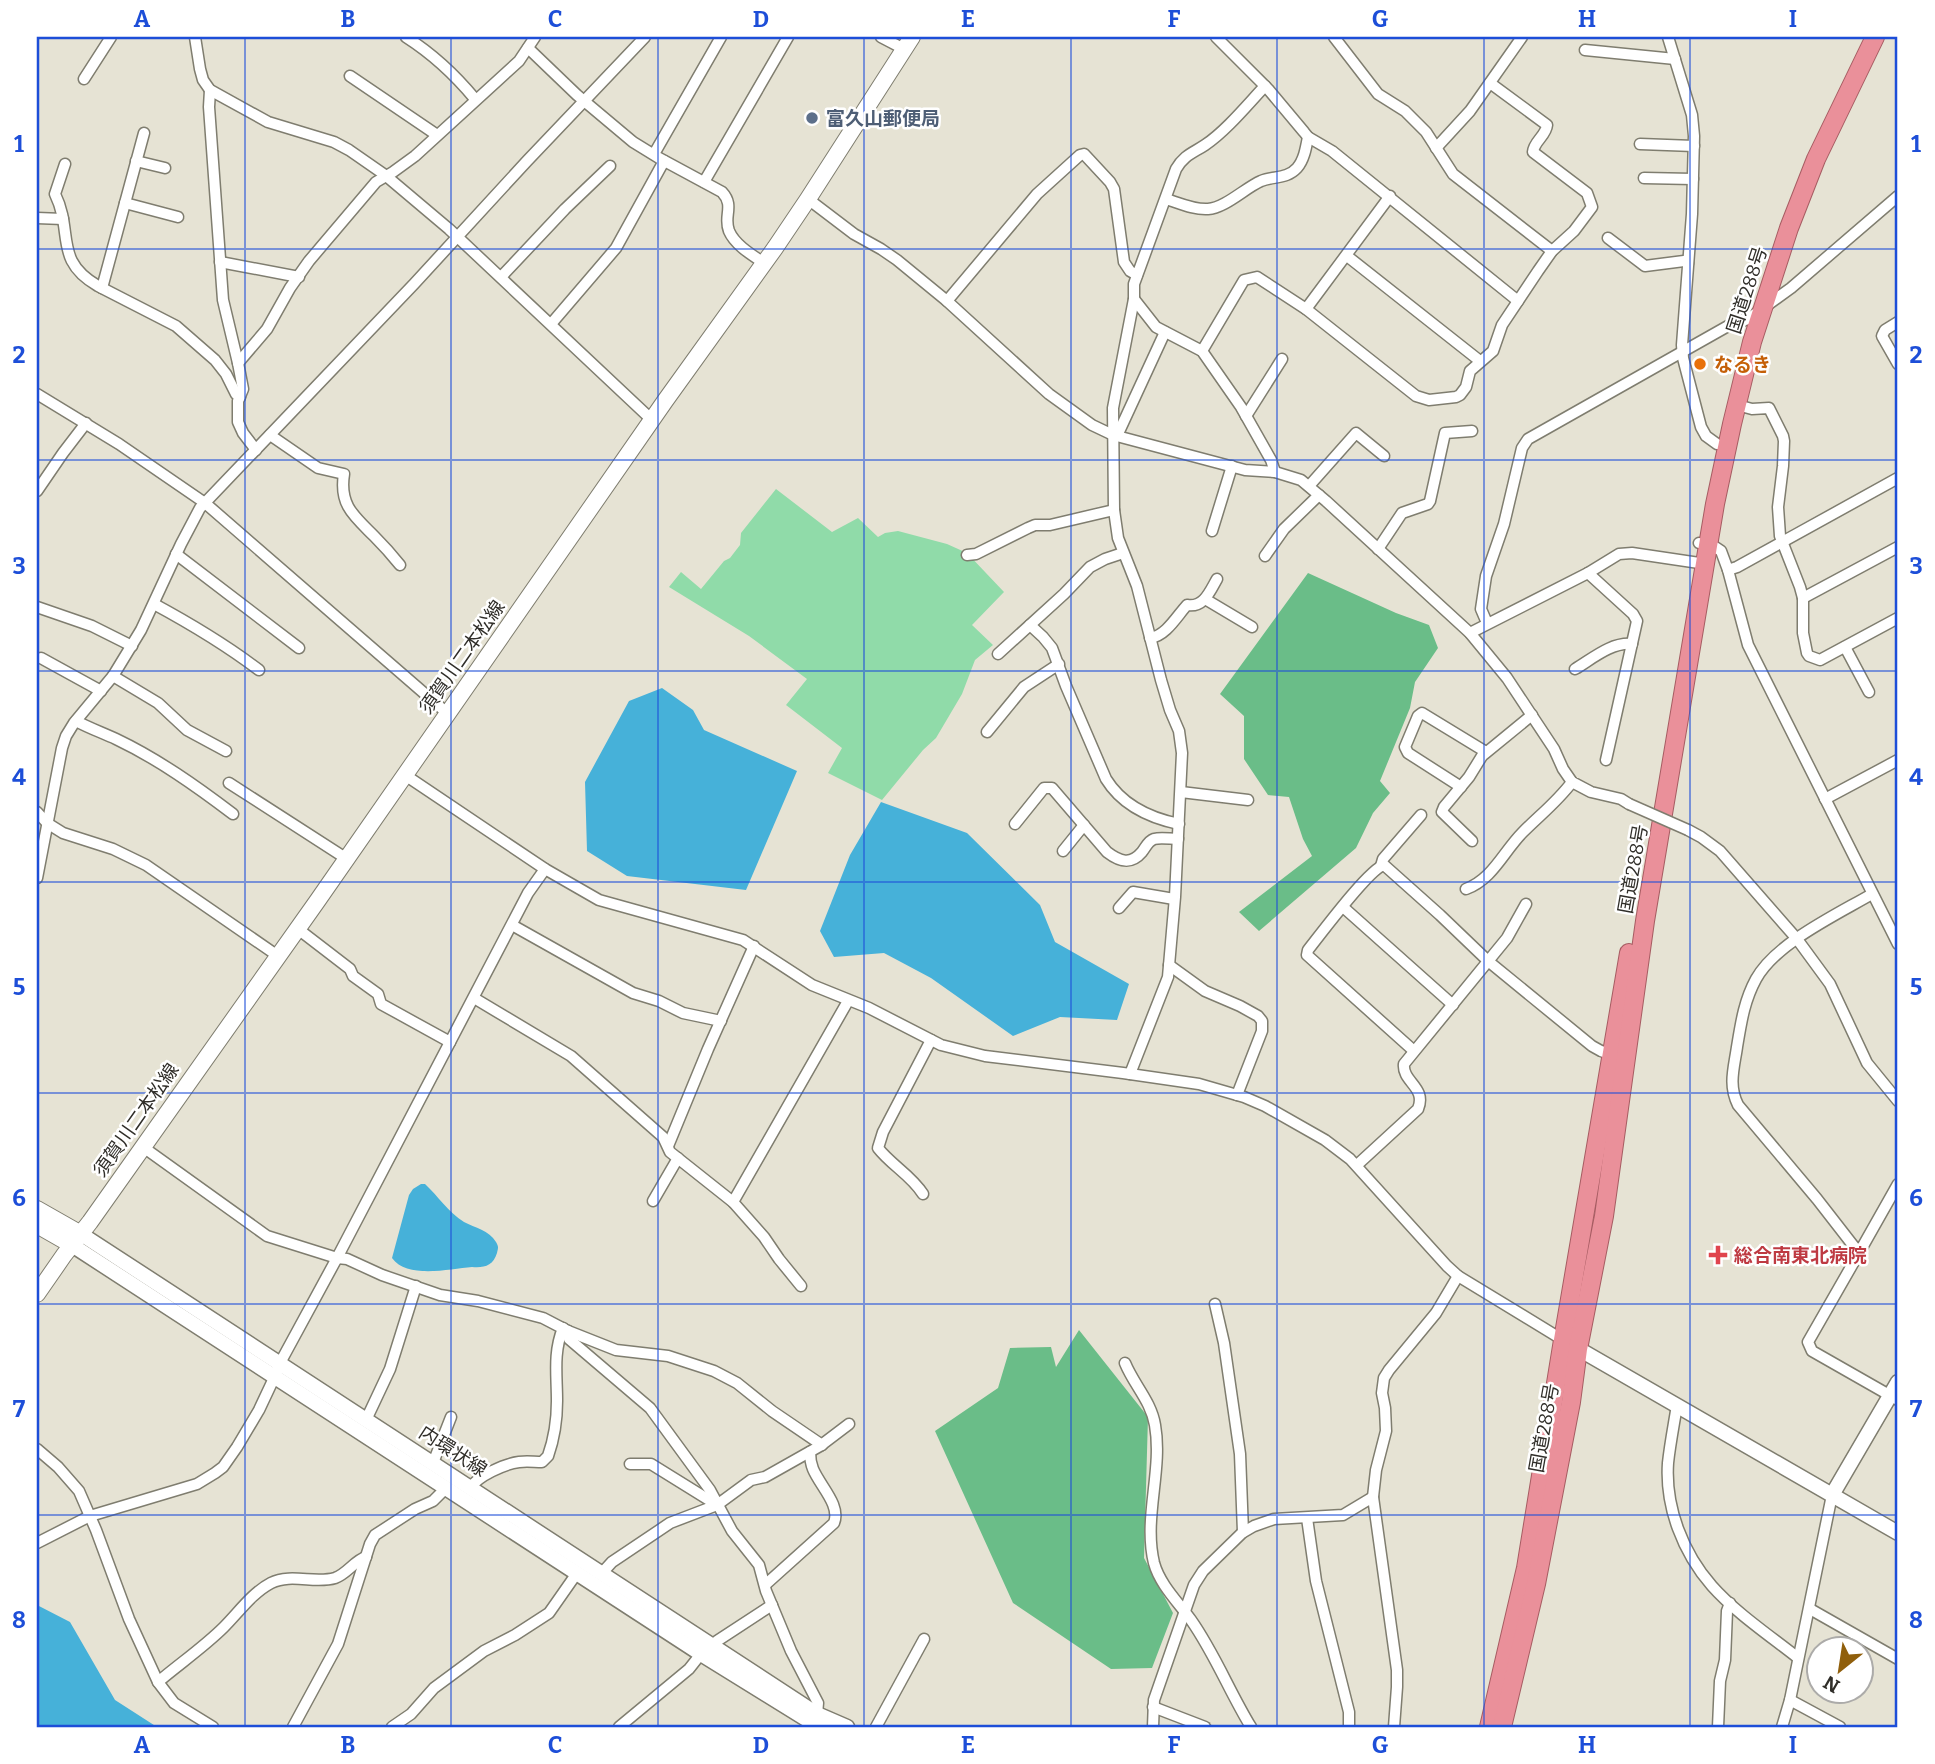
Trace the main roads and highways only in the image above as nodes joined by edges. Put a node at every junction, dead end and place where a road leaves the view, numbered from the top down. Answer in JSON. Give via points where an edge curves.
{"nodes":[{"id":1,"x":1863,"y":37,"type":"edge"},
{"id":2,"x":1875,"y":37,"type":"edge"},
{"id":3,"x":908,"y":43,"type":"edge"},
{"id":4,"x":1755,"y":314,"type":"junction"},
{"id":5,"x":1704,"y":544,"type":"junction"},
{"id":6,"x":1701,"y":563,"type":"junction"},
{"id":7,"x":37,"y":1209,"type":"edge"},
{"id":8,"x":37,"y":1225,"type":"edge"},
{"id":9,"x":76,"y":1240,"type":"junction"},
{"id":10,"x":37,"y":1294,"type":"edge"},
{"id":11,"x":1570,"y":1344,"type":"junction"},
{"id":12,"x":1489,"y":1727,"type":"edge"},
{"id":13,"x":1502,"y":1727,"type":"edge"}],
"edges":[{"from":1,"to":4,"type":"highway","name":"国道288号","via":[[1811,143],[1784,212]]},
{"from":2,"to":4,"type":"highway","name":"国道288号","via":[[1816,159]]},
{"from":3,"to":9,"type":"main road","name":"須賀川二本松線","via":[[764,263]]},
{"from":4,"to":5,"type":"highway","name":"国道288号"},
{"from":4,"to":5,"type":"highway","name":"国道288号","via":[[1728,391]]},
{"from":5,"to":6,"type":"highway","name":"国道288号"},
{"from":6,"to":11,"type":"highway","name":"国道288号","via":[[1612,1055]]},
{"from":6,"to":11,"type":"highway","name":"国道288号","via":[[1604,1216]]},
{"from":7,"to":9,"type":"main road","name":"内環状線"},
{"from":8,"to":9,"type":"main road","name":"内環状線"},
{"from":9,"to":10,"type":"main road","name":"須賀川二本松線"},
{"from":11,"to":12,"type":"highway","name":"国道288号"},
{"from":11,"to":13,"type":"highway","name":"国道288号","via":[[1571,1402],[1539,1571]]}]}
